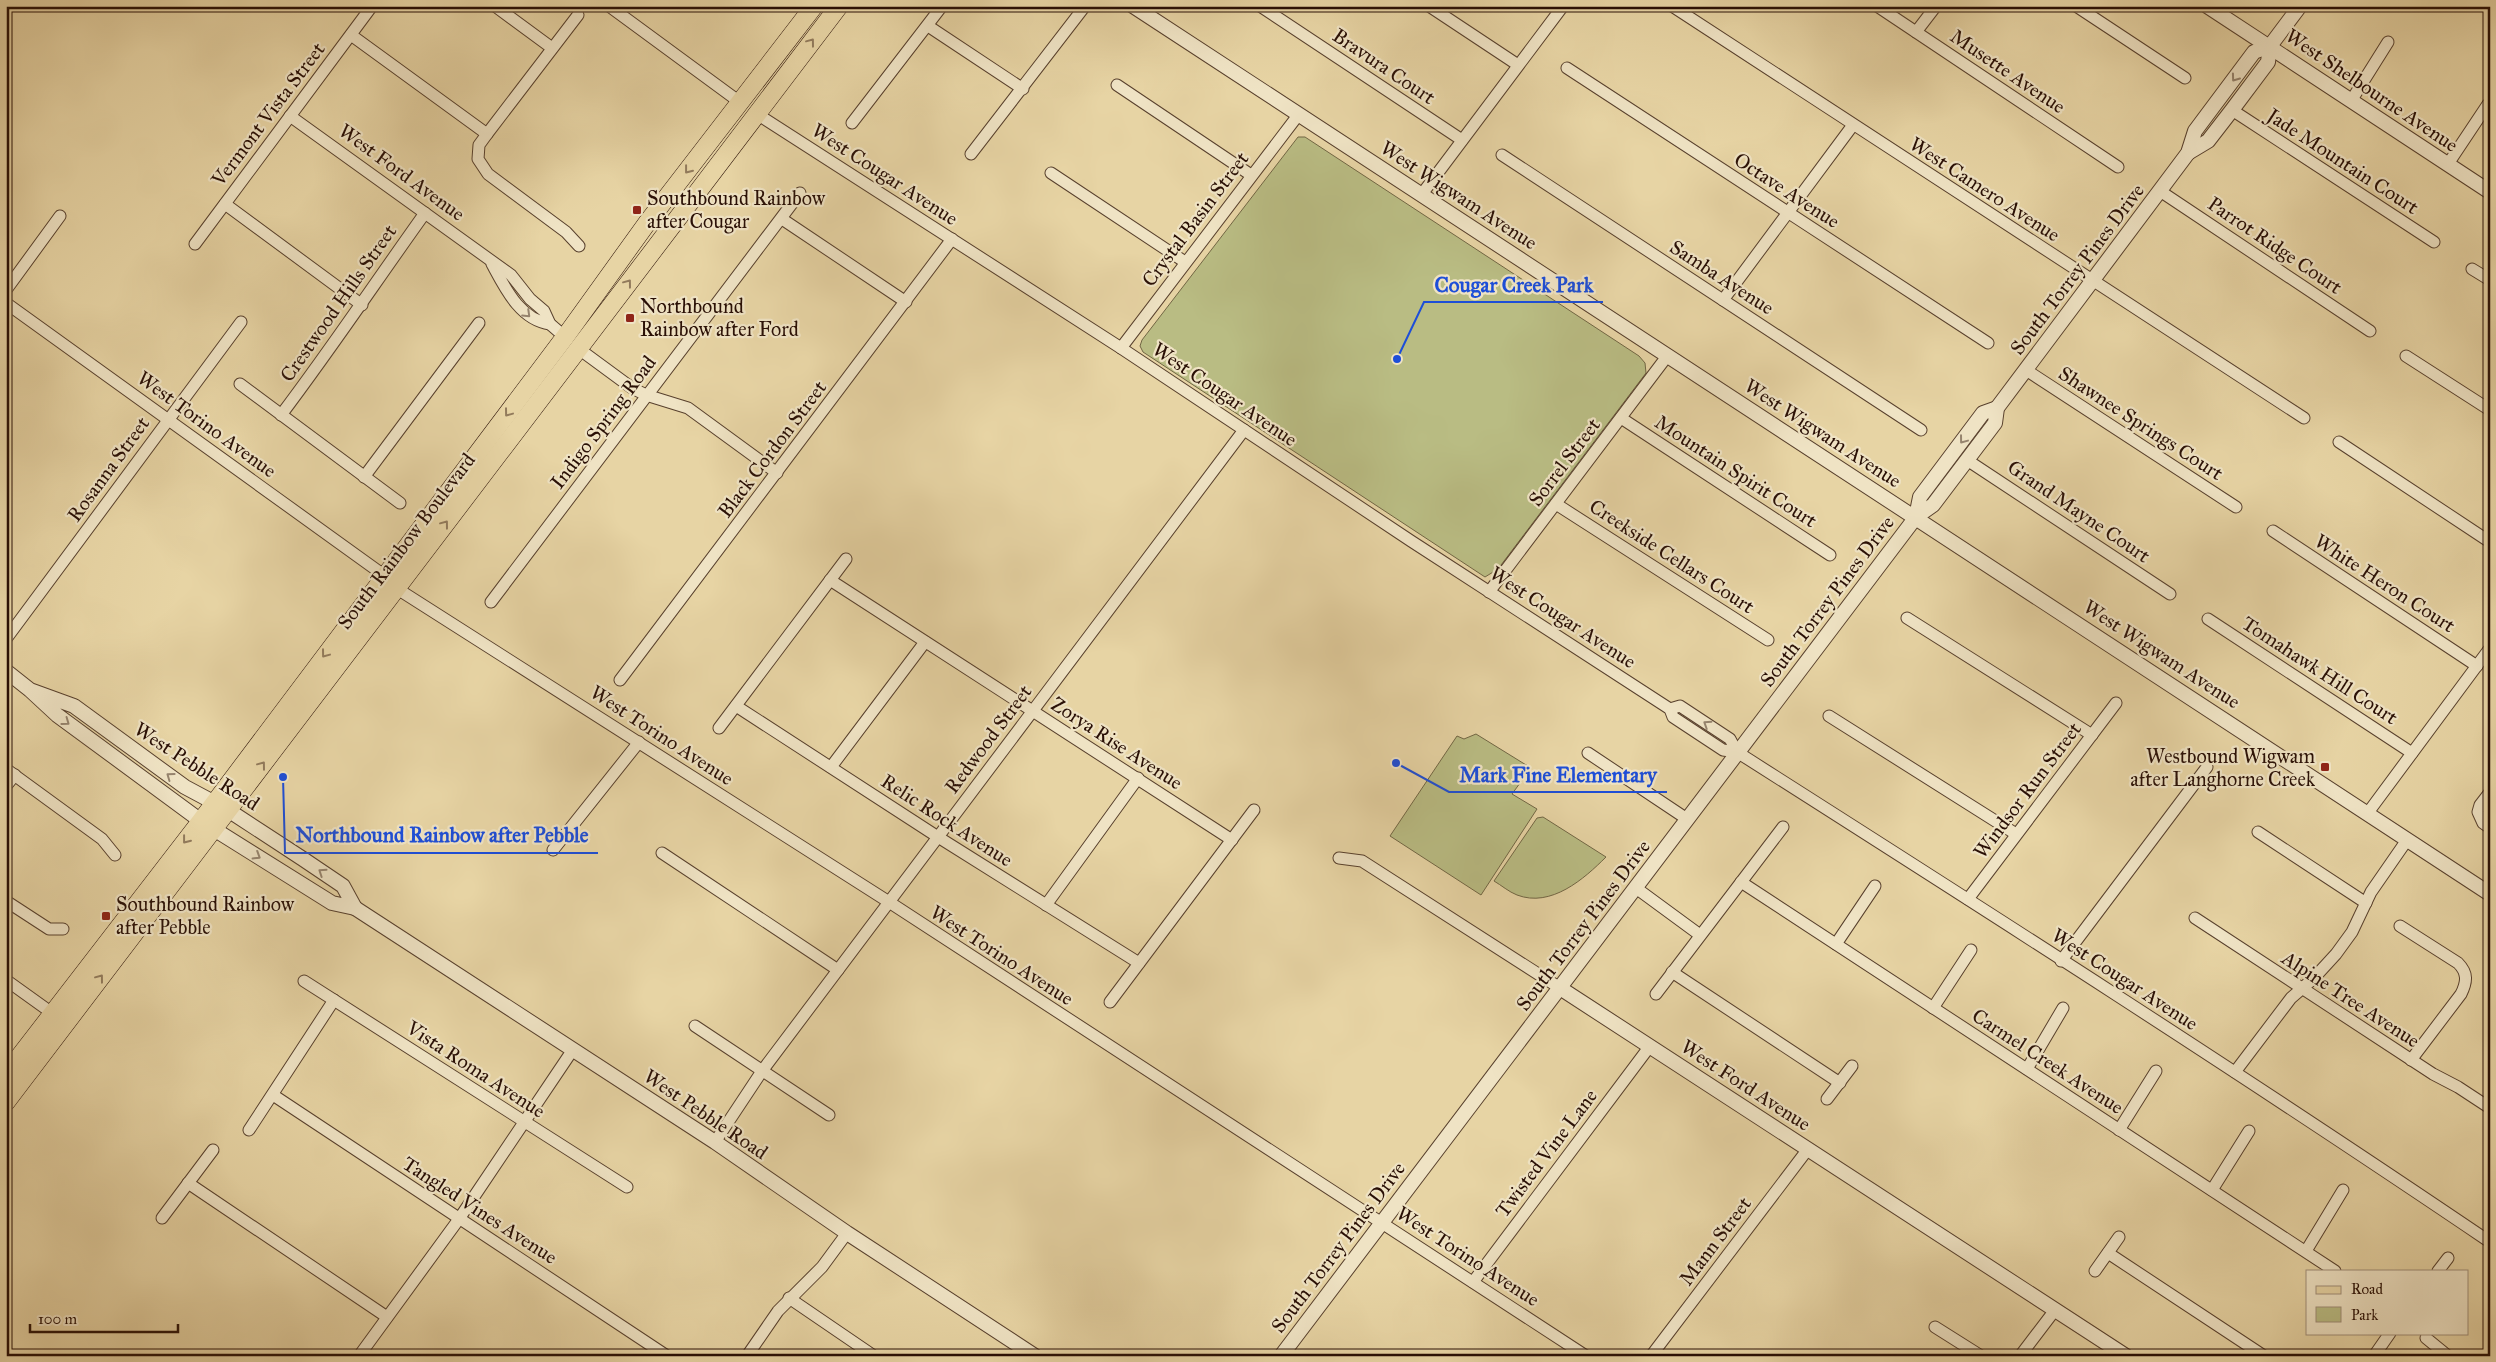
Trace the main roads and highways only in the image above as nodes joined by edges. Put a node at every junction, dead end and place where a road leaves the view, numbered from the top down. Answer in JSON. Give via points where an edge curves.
{"nodes":[{"id":1,"x":814,"y":6,"type":"edge"},
{"id":2,"x":839,"y":6,"type":"edge"},
{"id":3,"x":794,"y":32,"type":"junction"},
{"id":4,"x":741,"y":103,"type":"junction"},
{"id":5,"x":757,"y":114,"type":"junction"},
{"id":6,"x":699,"y":190,"type":"junction"},
{"id":7,"x":608,"y":276,"type":"junction"},
{"id":8,"x":565,"y":337,"type":"junction"},
{"id":9,"x":578,"y":349,"type":"junction"},
{"id":10,"x":525,"y":419,"type":"junction"},
{"id":11,"x":391,"y":582,"type":"junction"},
{"id":12,"x":221,"y":807,"type":"junction"},
{"id":13,"x":207,"y":826,"type":"junction"},
{"id":14,"x":79,"y":977,"type":"junction"},
{"id":15,"x":52,"y":1013,"type":"junction"},
{"id":16,"x":66,"y":1024,"type":"junction"},
{"id":17,"x":39,"y":1059,"type":"junction"},
{"id":18,"x":6,"y":1074,"type":"edge"},
{"id":19,"x":6,"y":1102,"type":"edge"}],
"edges":[{"from":1,"to":3,"type":"main road","name":"South Rainbow Boulevard"},
{"from":5,"to":2,"type":"main road","name":"South Rainbow Boulevard","one_way":true},
{"from":3,"to":4,"type":"main road","name":"South Rainbow Boulevard"},
{"from":3,"to":5,"type":"main road","via":[[789,55],[756,104]]},
{"from":4,"to":6,"type":"main road","via":[[737,124],[701,174]]},
{"from":4,"to":7,"type":"main road","name":"South Rainbow Boulevard","one_way":true},
{"from":5,"to":6,"type":"main road","name":"South Rainbow Boulevard"},
{"from":9,"to":6,"type":"main road","name":"South Rainbow Boulevard","one_way":true},
{"from":7,"to":8,"type":"main road","name":"South Rainbow Boulevard"},
{"from":7,"to":9,"type":"main road","via":[[604,297],[579,336]]},
{"from":8,"to":10,"type":"main road","via":[[564,353],[537,389]]},
{"from":8,"to":11,"type":"main road","name":"South Rainbow Boulevard","one_way":true,"via":[[421,528],[420,543]]},
{"from":9,"to":10,"type":"main road","name":"South Rainbow Boulevard"},
{"from":11,"to":10,"type":"main road","name":"South Rainbow Boulevard","one_way":true},
{"from":11,"to":12,"type":"main road","name":"South Rainbow Boulevard","one_way":true},
{"from":12,"to":11,"type":"main road","name":"South Rainbow Boulevard","one_way":true,"via":[[338,665]]},
{"from":12,"to":13,"type":"main road","name":"South Rainbow Boulevard"},
{"from":13,"to":14,"type":"main road","name":"South Rainbow Boulevard","one_way":true},
{"from":16,"to":13,"type":"main road","name":"South Rainbow Boulevard","one_way":true},
{"from":14,"to":15,"type":"main road","name":"South Rainbow Boulevard"},
{"from":14,"to":16,"type":"main road","via":[[81,991],[64,1016]]},
{"from":15,"to":17,"type":"main road","via":[[54,1024],[37,1048]]},
{"from":15,"to":18,"type":"main road","name":"South Rainbow Boulevard"},
{"from":16,"to":17,"type":"main road","name":"South Rainbow Boulevard"},
{"from":17,"to":19,"type":"main road","name":"South Rainbow Boulevard"}]}
